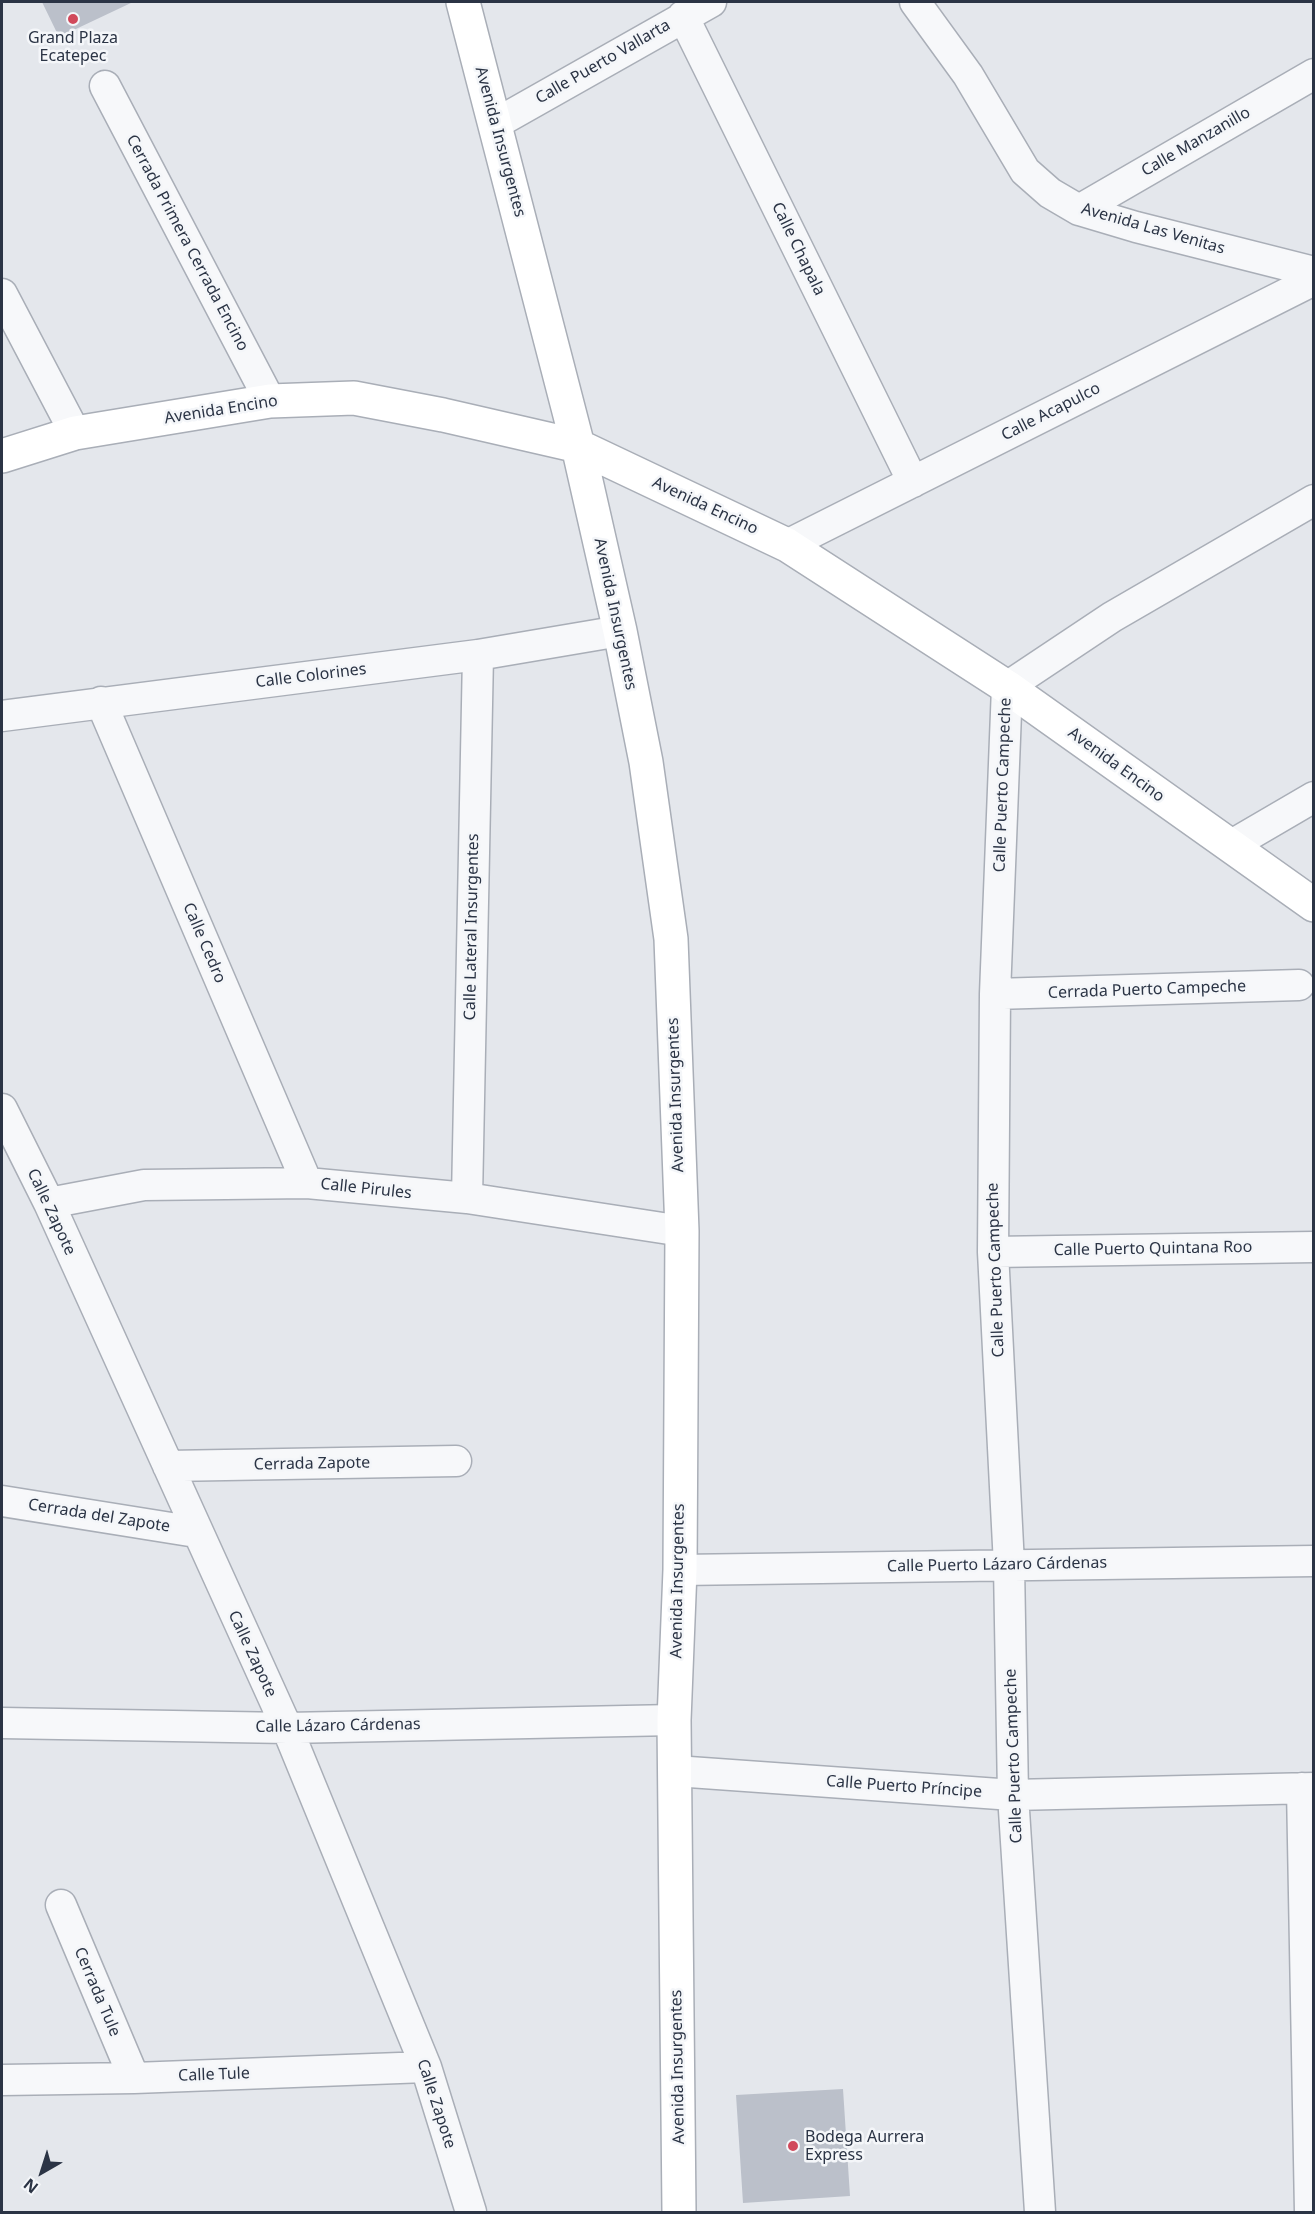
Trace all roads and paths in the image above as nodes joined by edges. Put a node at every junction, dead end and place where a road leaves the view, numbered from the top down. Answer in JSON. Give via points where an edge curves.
{"nodes":[{"id":1,"x":463,"y":2,"type":"edge"},
{"id":2,"x":711,"y":2,"type":"edge"},
{"id":3,"x":915,"y":2,"type":"edge"},
{"id":4,"x":683,"y":16,"type":"junction"},
{"id":5,"x":1314,"y":74,"type":"edge"},
{"id":6,"x":105,"y":86,"type":"dead end"},
{"id":7,"x":495,"y":124,"type":"junction"},
{"id":8,"x":1079,"y":210,"type":"junction"},
{"id":9,"x":1314,"y":272,"type":"edge"},
{"id":10,"x":1314,"y":280,"type":"edge"},
{"id":11,"x":2,"y":294,"type":"edge"},
{"id":12,"x":270,"y":400,"type":"junction"},
{"id":13,"x":75,"y":433,"type":"junction"},
{"id":14,"x":578,"y":446,"type":"junction"},
{"id":15,"x":2,"y":456,"type":"edge"},
{"id":16,"x":913,"y":482,"type":"junction"},
{"id":17,"x":1314,"y":500,"type":"edge"},
{"id":18,"x":788,"y":545,"type":"junction"},
{"id":19,"x":620,"y":631,"type":"junction"},
{"id":20,"x":478,"y":655,"type":"junction"},
{"id":21,"x":1007,"y":687,"type":"junction"},
{"id":22,"x":101,"y":702,"type":"junction"},
{"id":23,"x":2,"y":716,"type":"edge"},
{"id":24,"x":1314,"y":797,"type":"edge"},
{"id":25,"x":1230,"y":846,"type":"junction"},
{"id":26,"x":1314,"y":905,"type":"edge"},
{"id":27,"x":1299,"y":985,"type":"dead end"},
{"id":28,"x":995,"y":994,"type":"junction"},
{"id":29,"x":2,"y":1109,"type":"edge"},
{"id":30,"x":307,"y":1183,"type":"junction"},
{"id":31,"x":467,"y":1198,"type":"junction"},
{"id":32,"x":49,"y":1203,"type":"junction"},
{"id":33,"x":682,"y":1231,"type":"junction"},
{"id":34,"x":1314,"y":1247,"type":"edge"},
{"id":35,"x":993,"y":1251,"type":"junction"},
{"id":36,"x":456,"y":1461,"type":"dead end"},
{"id":37,"x":168,"y":1466,"type":"junction"},
{"id":38,"x":2,"y":1501,"type":"edge"},
{"id":39,"x":196,"y":1532,"type":"junction"},
{"id":40,"x":1314,"y":1561,"type":"edge"},
{"id":41,"x":1009,"y":1565,"type":"junction"},
{"id":42,"x":680,"y":1570,"type":"junction"},
{"id":43,"x":674,"y":1720,"type":"junction"},
{"id":44,"x":2,"y":1723,"type":"edge"},
{"id":45,"x":287,"y":1728,"type":"junction"},
{"id":46,"x":675,"y":1771,"type":"junction"},
{"id":47,"x":1308,"y":1788,"type":"edge"},
{"id":48,"x":1013,"y":1794,"type":"junction"},
{"id":49,"x":61,"y":1905,"type":"dead end"},
{"id":50,"x":426,"y":2067,"type":"junction"},
{"id":51,"x":134,"y":2078,"type":"junction"},
{"id":52,"x":2,"y":2080,"type":"edge"},
{"id":53,"x":471,"y":2212,"type":"edge"},
{"id":54,"x":679,"y":2212,"type":"edge"},
{"id":55,"x":1040,"y":2212,"type":"edge"},
{"id":56,"x":1310,"y":2212,"type":"edge"}],
"edges":[{"from":1,"to":7,"type":"main road","name":"Avenida Insurgentes"},
{"from":2,"to":4,"type":"street","name":"Calle Puerto Vallarta"},
{"from":3,"to":8,"type":"street","name":"Avenida Las Venitas","via":[[968,75],[1025,171],[1050,193]]},
{"from":4,"to":7,"type":"street","name":"Calle Puerto Vallarta"},
{"from":4,"to":16,"type":"street","name":"Calle Chapala"},
{"from":5,"to":8,"type":"street","name":"Calle Manzanillo"},
{"from":6,"to":12,"type":"street","name":"Cerrada Primera Cerrada Encino"},
{"from":7,"to":14,"type":"main road","name":"Avenida Insurgentes"},
{"from":8,"to":9,"type":"street","name":"Avenida Las Venitas"},
{"from":10,"to":16,"type":"street","name":"Calle Acapulco"},
{"from":11,"to":13,"type":"street"},
{"from":12,"to":13,"type":"main road","name":"Avenida Encino"},
{"from":12,"to":14,"type":"main road","name":"Avenida Encino","via":[[354,398]]},
{"from":13,"to":15,"type":"main road","name":"Avenida Encino"},
{"from":14,"to":18,"type":"main road","name":"Avenida Encino"},
{"from":14,"to":19,"type":"main road","name":"Avenida Insurgentes"},
{"from":16,"to":18,"type":"street","name":"Calle Acapulco"},
{"from":17,"to":21,"type":"street","name":"Calle Puerto Campeche","via":[[1112,617]]},
{"from":18,"to":21,"type":"main road","name":"Avenida Encino"},
{"from":19,"to":20,"type":"street","name":"Calle Colorines"},
{"from":19,"to":33,"type":"main road","name":"Avenida Insurgentes","via":[[645,762],[670,939]]},
{"from":20,"to":22,"type":"street","name":"Calle Colorines"},
{"from":20,"to":31,"type":"street","name":"Calle Lateral Insurgentes"},
{"from":21,"to":25,"type":"main road","name":"Avenida Encino"},
{"from":21,"to":28,"type":"street","name":"Calle Puerto Campeche"},
{"from":22,"to":23,"type":"street","name":"Calle Colorines"},
{"from":22,"to":30,"type":"street","name":"Calle Cedro"},
{"from":24,"to":25,"type":"street"},
{"from":25,"to":26,"type":"main road","name":"Avenida Encino"},
{"from":27,"to":28,"type":"street","name":"Cerrada Puerto Campeche"},
{"from":28,"to":35,"type":"street","name":"Calle Puerto Campeche"},
{"from":29,"to":32,"type":"street","name":"Calle Zapote"},
{"from":30,"to":31,"type":"street","name":"Calle Pirules"},
{"from":30,"to":32,"type":"street","name":"Calle Pirules","via":[[144,1185]]},
{"from":31,"to":33,"type":"street","name":"Calle Pirules"},
{"from":32,"to":37,"type":"street","name":"Calle Zapote"},
{"from":33,"to":42,"type":"main road","name":"Avenida Insurgentes"},
{"from":34,"to":35,"type":"street","name":"Calle Puerto Quintana Roo"},
{"from":35,"to":41,"type":"street","name":"Calle Puerto Campeche"},
{"from":36,"to":37,"type":"street","name":"Cerrada Zapote"},
{"from":37,"to":39,"type":"street","name":"Calle Zapote"},
{"from":38,"to":39,"type":"street","name":"Cerrada del Zapote"},
{"from":39,"to":45,"type":"street","name":"Calle Zapote"},
{"from":40,"to":41,"type":"street","name":"Calle Puerto Lázaro Cárdenas"},
{"from":41,"to":42,"type":"street","name":"Calle Puerto Lázaro Cárdenas"},
{"from":41,"to":48,"type":"street","name":"Calle Puerto Campeche"},
{"from":42,"to":43,"type":"main road","name":"Avenida Insurgentes"},
{"from":43,"to":45,"type":"street","name":"Calle Lázaro Cárdenas"},
{"from":43,"to":46,"type":"main road","name":"Avenida Insurgentes"},
{"from":44,"to":45,"type":"street","name":"Calle Lázaro Cárdenas"},
{"from":45,"to":50,"type":"street","name":"Calle Zapote"},
{"from":46,"to":48,"type":"street","name":"Calle Puerto Príncipe"},
{"from":46,"to":54,"type":"main road","name":"Avenida Insurgentes"},
{"from":47,"to":48,"type":"street","name":"Calle Puerto Príncipe"},
{"from":47,"to":56,"type":"street"},
{"from":48,"to":55,"type":"street","name":"Calle Puerto Campeche"},
{"from":49,"to":51,"type":"street","name":"Cerrada Tule"},
{"from":50,"to":51,"type":"street","name":"Calle Tule"},
{"from":50,"to":53,"type":"street","name":"Calle Zapote"},
{"from":51,"to":52,"type":"street","name":"Calle Tule"}]}
